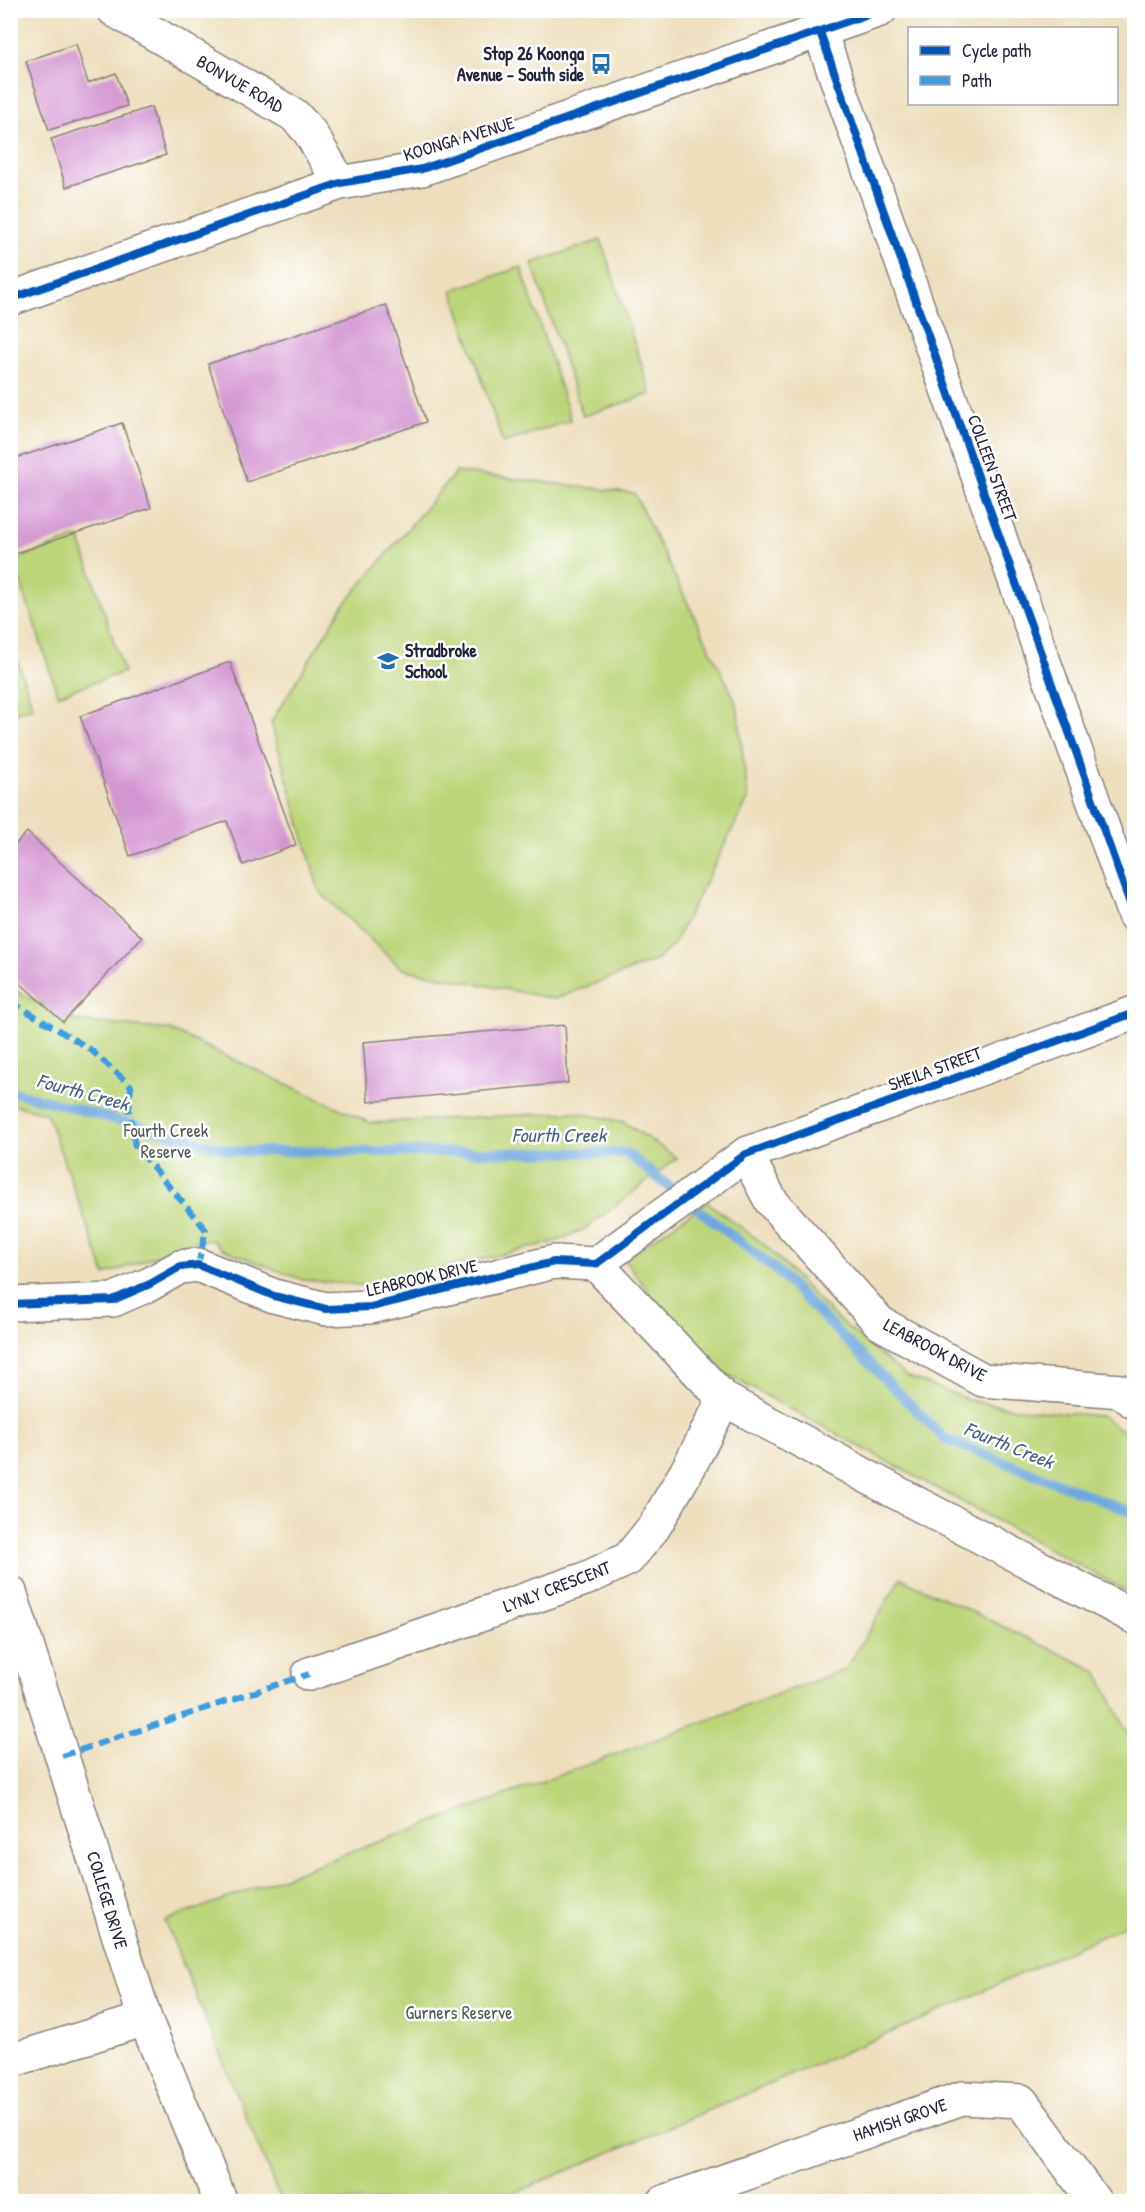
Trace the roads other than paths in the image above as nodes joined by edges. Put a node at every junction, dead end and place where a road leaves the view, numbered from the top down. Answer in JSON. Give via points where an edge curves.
{"nodes":[{"id":1,"x":114,"y":10,"type":"edge"},
{"id":2,"x":880,"y":10,"type":"edge"},
{"id":3,"x":820,"y":32,"type":"junction"},
{"id":4,"x":340,"y":183,"type":"junction"},
{"id":5,"x":10,"y":299,"type":"edge"},
{"id":6,"x":1134,"y":915,"type":"edge"},
{"id":7,"x":1134,"y":1013,"type":"edge"},
{"id":8,"x":746,"y":1154,"type":"junction"},
{"id":9,"x":596,"y":1264,"type":"junction"},
{"id":10,"x":10,"y":1304,"type":"edge"},
{"id":11,"x":724,"y":1399,"type":"junction"},
{"id":12,"x":1134,"y":1402,"type":"edge"},
{"id":13,"x":10,"y":1592,"type":"edge"},
{"id":14,"x":1134,"y":1617,"type":"edge"},
{"id":15,"x":309,"y":1674,"type":"dead end"},
{"id":16,"x":145,"y":2019,"type":"junction"},
{"id":17,"x":10,"y":2061,"type":"edge"},
{"id":18,"x":221,"y":2202,"type":"edge"},
{"id":19,"x":664,"y":2202,"type":"edge"},
{"id":20,"x":1095,"y":2202,"type":"edge"}],
"edges":[{"from":1,"to":4,"type":"street","name":"BONVUE ROAD","via":[[294,115],[309,131]]},
{"from":2,"to":3,"type":"street","name":"KOONGA AVENUE"},
{"from":3,"to":4,"type":"street","name":"KOONGA AVENUE","via":[[422,169]]},
{"from":3,"to":6,"type":"street","name":"COLLEEN STREET"},
{"from":4,"to":5,"type":"street","name":"KOONGA AVENUE"},
{"from":7,"to":8,"type":"street","name":"SHEILA STREET"},
{"from":8,"to":9,"type":"street"},
{"from":8,"to":12,"type":"street","name":"LEABROOK DRIVE","via":[[771,1201],[880,1323],[983,1380],[1121,1391]]},
{"from":9,"to":10,"type":"street","name":"LEABROOK DRIVE","via":[[554,1262],[371,1307],[326,1309],[274,1296],[198,1265],[180,1267],[113,1300]]},
{"from":9,"to":11,"type":"street"},
{"from":11,"to":14,"type":"street"},
{"from":11,"to":15,"type":"street","name":"LYNLY CRESCENT","via":[[654,1527],[628,1559],[585,1579]]},
{"from":13,"to":16,"type":"street","name":"COLLEGE DRIVE"},
{"from":16,"to":17,"type":"street"},
{"from":16,"to":18,"type":"street","name":"COLLEGE DRIVE"},
{"from":19,"to":20,"type":"street","name":"HAMISH GROVE","via":[[962,2098],[1022,2101]]}]}
